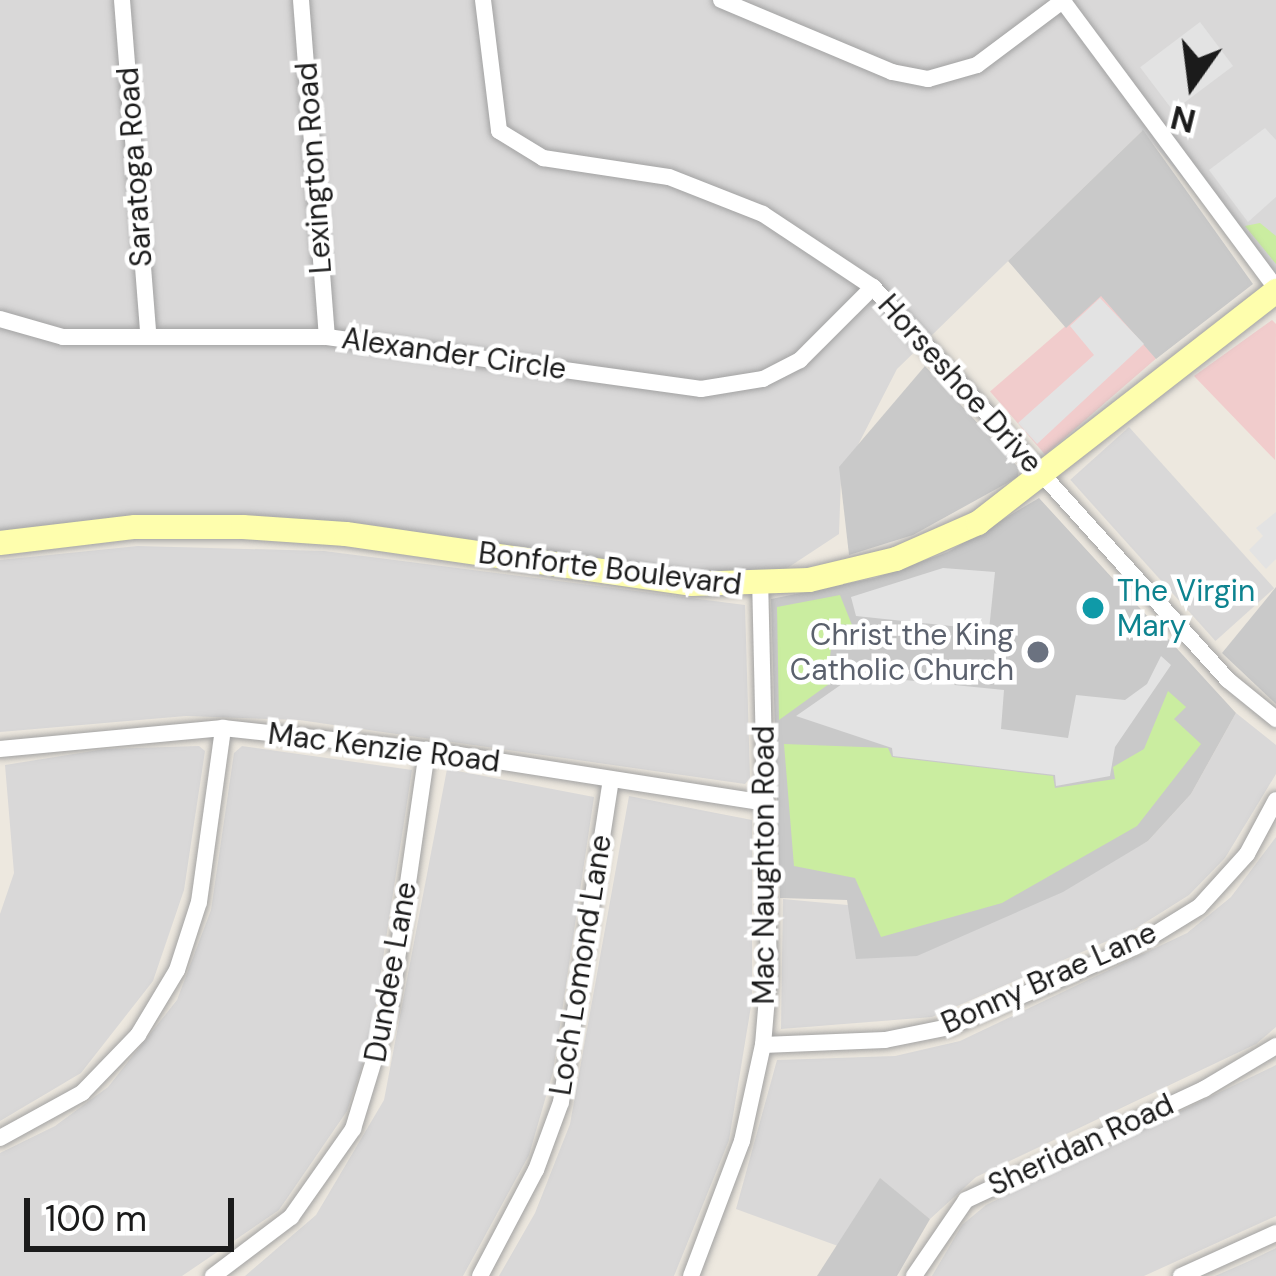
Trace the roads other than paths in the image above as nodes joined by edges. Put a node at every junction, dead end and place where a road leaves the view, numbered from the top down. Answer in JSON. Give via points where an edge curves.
{"nodes":[{"id":1,"x":122,"y":0,"type":"edge"},
{"id":2,"x":301,"y":0,"type":"edge"},
{"id":3,"x":483,"y":0,"type":"edge"},
{"id":4,"x":722,"y":0,"type":"edge"},
{"id":5,"x":1063,"y":0,"type":"edge"},
{"id":6,"x":873,"y":286,"type":"junction"},
{"id":7,"x":1276,"y":289,"type":"edge"},
{"id":8,"x":0,"y":319,"type":"edge"},
{"id":9,"x":148,"y":333,"type":"junction"},
{"id":10,"x":327,"y":337,"type":"junction"},
{"id":11,"x":1044,"y":478,"type":"junction"},
{"id":12,"x":0,"y":543,"type":"edge"},
{"id":13,"x":760,"y":586,"type":"junction"},
{"id":14,"x":1276,"y":719,"type":"edge"},
{"id":15,"x":223,"y":728,"type":"junction"},
{"id":16,"x":0,"y":749,"type":"edge"},
{"id":17,"x":427,"y":750,"type":"junction"},
{"id":18,"x":610,"y":780,"type":"junction"},
{"id":19,"x":1276,"y":800,"type":"edge"},
{"id":20,"x":767,"y":803,"type":"junction"},
{"id":21,"x":763,"y":1045,"type":"junction"},
{"id":22,"x":1276,"y":1046,"type":"edge"},
{"id":23,"x":0,"y":1138,"type":"edge"},
{"id":24,"x":1276,"y":1233,"type":"edge"},
{"id":25,"x":213,"y":1276,"type":"edge"},
{"id":26,"x":480,"y":1276,"type":"edge"},
{"id":27,"x":692,"y":1276,"type":"edge"},
{"id":28,"x":914,"y":1276,"type":"edge"},
{"id":29,"x":1181,"y":1276,"type":"edge"}],
"edges":[{"from":1,"to":9,"type":"street","name":"Saratoga Road"},
{"from":2,"to":10,"type":"street","name":"Lexington Road"},
{"from":3,"to":6,"type":"street","name":"Horseshoe Drive","via":[[491,105],[500,131],[521,150],[688,184],[808,238]]},
{"from":4,"to":5,"type":"street","via":[[892,72],[928,79],[977,65]]},
{"from":5,"to":7,"type":"street"},
{"from":6,"to":10,"type":"street","name":"Alexander Circle","via":[[800,360],[734,387],[701,389]]},
{"from":6,"to":11,"type":"street","name":"Horseshoe Drive"},
{"from":7,"to":11,"type":"main road","name":"Bonforte Boulevard","via":[[1137,393]]},
{"from":8,"to":9,"type":"street","name":"Alexander Circle","via":[[43,336]]},
{"from":9,"to":10,"type":"street","name":"Alexander Circle"},
{"from":11,"to":13,"type":"main road","name":"Bonforte Boulevard","via":[[978,523],[909,555]]},
{"from":11,"to":14,"type":"street","name":"Horseshoe Drive","via":[[1228,680]]},
{"from":12,"to":13,"type":"main road","name":"Bonforte Boulevard","via":[[135,527],[243,527]]},
{"from":13,"to":20,"type":"street","name":"Mac Naughton Road"},
{"from":15,"to":16,"type":"street","name":"Mac Kenzie Road"},
{"from":15,"to":17,"type":"street","name":"Mac Kenzie Road"},
{"from":15,"to":23,"type":"street","via":[[199,902],[177,970],[138,1035],[82,1093]]},
{"from":17,"to":18,"type":"street","name":"Mac Kenzie Road"},
{"from":17,"to":25,"type":"street","name":"Dundee Lane","via":[[390,1008],[353,1129],[291,1217]]},
{"from":18,"to":20,"type":"street","name":"Mac Kenzie Road"},
{"from":18,"to":26,"type":"street","name":"Loch Lomond Lane","via":[[561,1102],[536,1170]]},
{"from":19,"to":21,"type":"street","name":"Bonny Brae Lane","via":[[1247,854],[1199,907],[1134,947],[949,1027],[885,1040]]},
{"from":20,"to":21,"type":"street","name":"Mac Naughton Road"},
{"from":21,"to":27,"type":"street","name":"Mac Naughton Road","via":[[742,1141]]},
{"from":22,"to":28,"type":"street","name":"Sheridan Road","via":[[1204,1089],[982,1190],[953,1212]]},
{"from":24,"to":29,"type":"street"}]}
